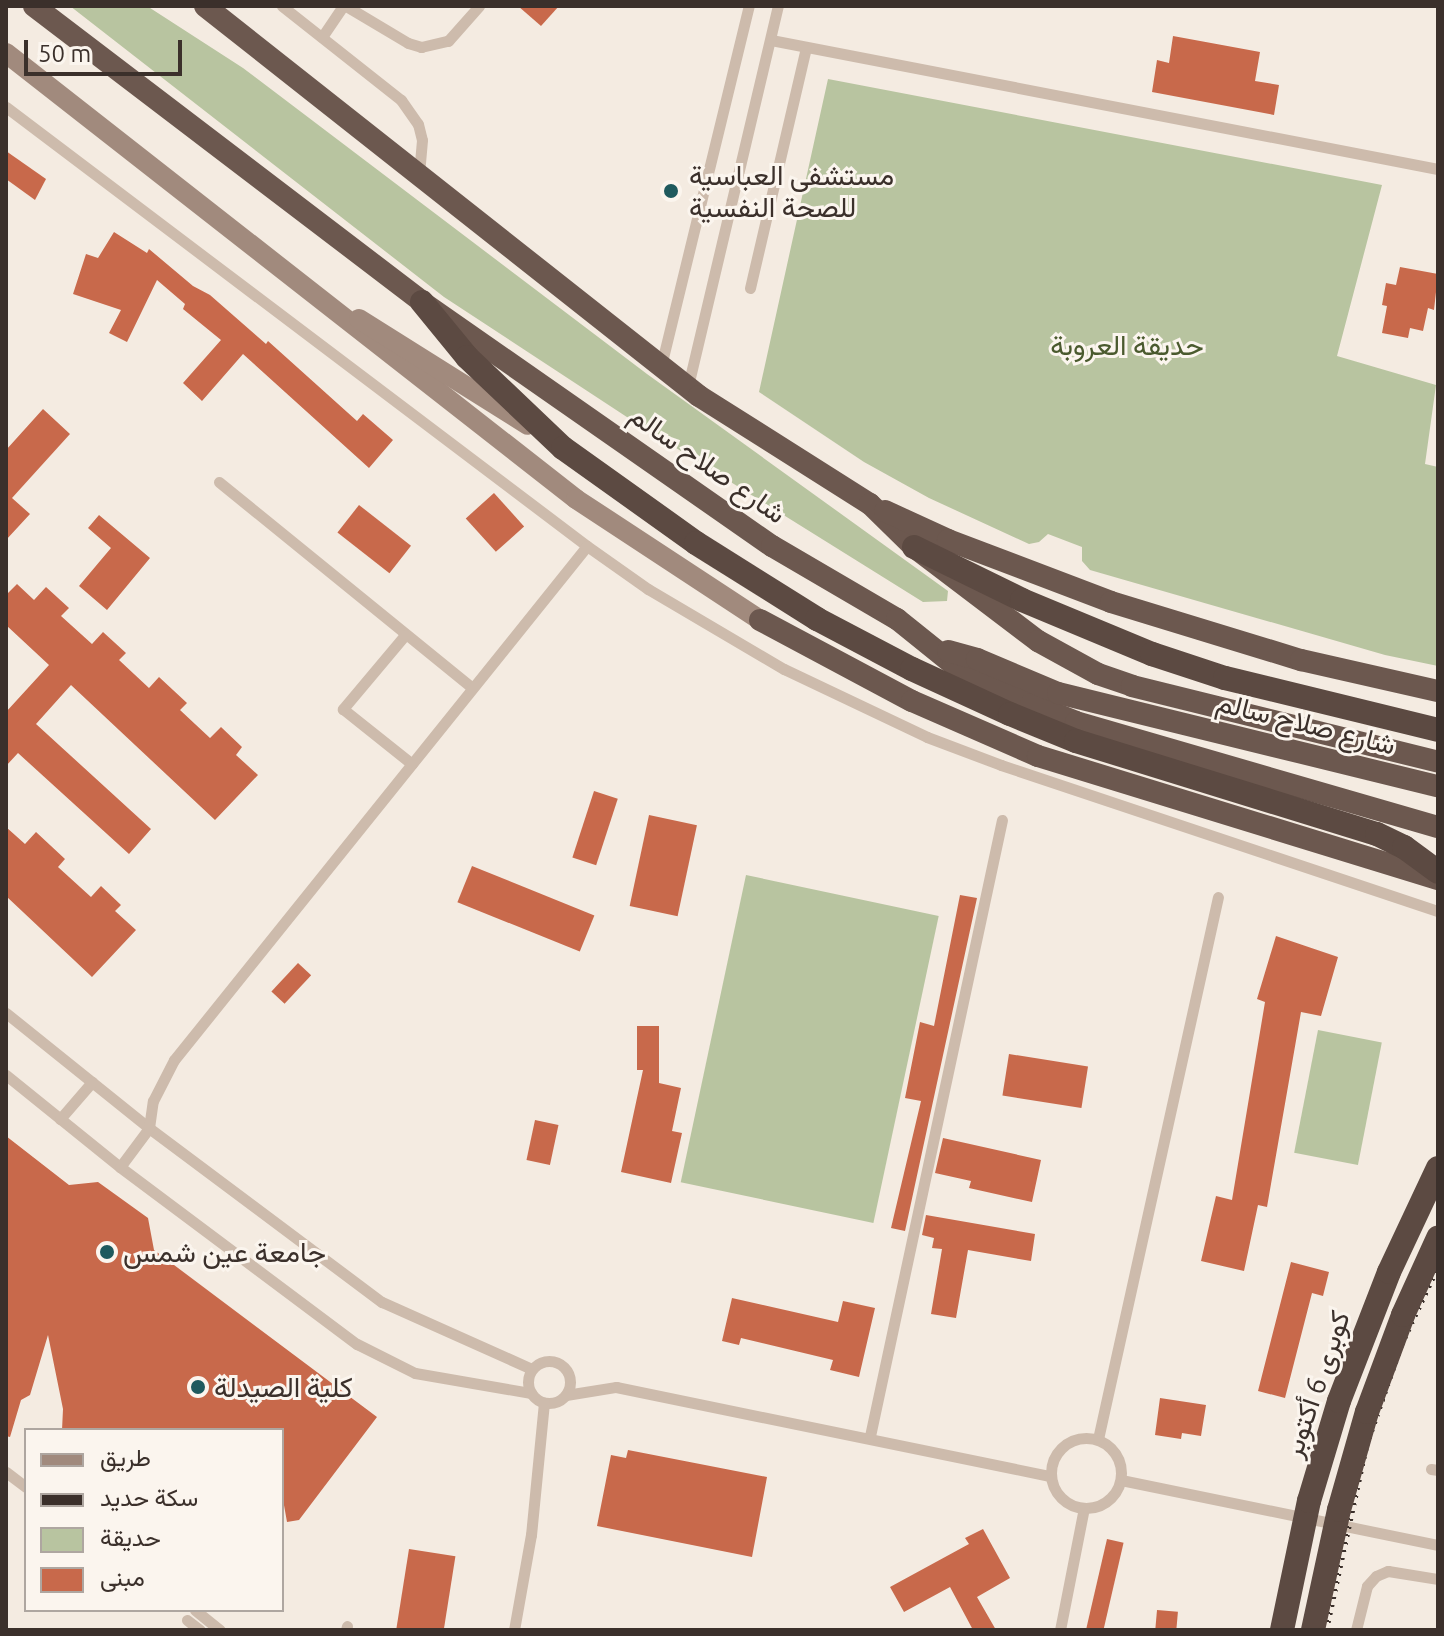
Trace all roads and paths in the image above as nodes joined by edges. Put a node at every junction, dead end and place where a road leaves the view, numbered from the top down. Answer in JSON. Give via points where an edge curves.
{"nodes":[{"id":1,"x":34,"y":6,"type":"edge"},
{"id":2,"x":205,"y":6,"type":"edge"},
{"id":3,"x":282,"y":6,"type":"edge"},
{"id":4,"x":345,"y":6,"type":"edge"},
{"id":5,"x":479,"y":6,"type":"edge"},
{"id":6,"x":749,"y":6,"type":"edge"},
{"id":7,"x":778,"y":6,"type":"edge"},
{"id":8,"x":322,"y":37,"type":"junction"},
{"id":9,"x":771,"y":40,"type":"junction"},
{"id":10,"x":806,"y":47,"type":"junction"},
{"id":11,"x":6,"y":53,"type":"edge"},
{"id":12,"x":6,"y":107,"type":"edge"},
{"id":13,"x":1438,"y":169,"type":"edge"},
{"id":14,"x":419,"y":174,"type":"junction"},
{"id":15,"x":750,"y":288,"type":"dead end"},
{"id":16,"x":422,"y":302,"type":"junction"},
{"id":17,"x":332,"y":310,"type":"junction"},
{"id":18,"x":661,"y":366,"type":"junction"},
{"id":19,"x":688,"y":386,"type":"junction"},
{"id":20,"x":563,"y":448,"type":"junction"},
{"id":21,"x":219,"y":482,"type":"dead end"},
{"id":22,"x":870,"y":504,"type":"junction"},
{"id":23,"x":587,"y":546,"type":"junction"},
{"id":24,"x":914,"y":547,"type":"junction"},
{"id":25,"x":760,"y":620,"type":"joint"},
{"id":26,"x":405,"y":635,"type":"junction"},
{"id":27,"x":927,"y":646,"type":"junction"},
{"id":28,"x":471,"y":687,"type":"junction"},
{"id":29,"x":1438,"y":691,"type":"edge"},
{"id":30,"x":1438,"y":730,"type":"edge"},
{"id":31,"x":1438,"y":762,"type":"edge"},
{"id":32,"x":412,"y":764,"type":"junction"},
{"id":33,"x":1438,"y":786,"type":"edge"},
{"id":34,"x":1002,"y":820,"type":"dead end"},
{"id":35,"x":1438,"y":827,"type":"edge"},
{"id":36,"x":1438,"y":872,"type":"edge"},
{"id":37,"x":1438,"y":879,"type":"edge"},
{"id":38,"x":1218,"y":897,"type":"dead end"},
{"id":39,"x":1438,"y":911,"type":"edge"},
{"id":40,"x":6,"y":1013,"type":"edge"},
{"id":41,"x":6,"y":1075,"type":"edge"},
{"id":42,"x":92,"y":1082,"type":"junction"},
{"id":43,"x":60,"y":1119,"type":"junction"},
{"id":44,"x":149,"y":1128,"type":"junction"},
{"id":45,"x":120,"y":1167,"type":"junction"},
{"id":46,"x":1438,"y":1168,"type":"edge"},
{"id":47,"x":1438,"y":1238,"type":"edge"},
{"id":48,"x":532,"y":1369,"type":"junction"},
{"id":49,"x":531,"y":1393,"type":"junction"},
{"id":50,"x":566,"y":1395,"type":"junction"},
{"id":51,"x":544,"y":1403,"type":"junction"},
{"id":52,"x":870,"y":1436,"type":"junction"},
{"id":53,"x":1098,"y":1439,"type":"junction"},
{"id":54,"x":6,"y":1472,"type":"edge"},
{"id":55,"x":1050,"y":1476,"type":"junction"},
{"id":56,"x":1121,"y":1480,"type":"junction"},
{"id":57,"x":24,"y":1486,"type":"edge"},
{"id":58,"x":1084,"y":1508,"type":"junction"},
{"id":59,"x":1438,"y":1545,"type":"edge"},
{"id":60,"x":1438,"y":1579,"type":"edge"},
{"id":61,"x":198,"y":1612,"type":"edge"},
{"id":62,"x":187,"y":1620,"type":"dead end"},
{"id":63,"x":200,"y":1630,"type":"edge"},
{"id":64,"x":220,"y":1630,"type":"edge"},
{"id":65,"x":514,"y":1630,"type":"edge"},
{"id":66,"x":1060,"y":1630,"type":"edge"},
{"id":67,"x":1282,"y":1630,"type":"edge"},
{"id":68,"x":1313,"y":1630,"type":"edge"},
{"id":69,"x":1356,"y":1630,"type":"edge"}],
"edges":[{"from":1,"to":16,"type":"highway","name":"شارع صلاح سالم"},
{"from":2,"to":14,"type":"highway","name":"شارع صلاح سالم"},
{"from":3,"to":8,"type":"lane"},
{"from":4,"to":5,"type":"lane","via":[[421,47],[448,41]]},
{"from":4,"to":8,"type":"lane"},
{"from":6,"to":18,"type":"lane"},
{"from":7,"to":9,"type":"lane"},
{"from":8,"to":14,"type":"lane","via":[[408,109],[422,140]]},
{"from":9,"to":10,"type":"lane"},
{"from":9,"to":19,"type":"lane"},
{"from":10,"to":13,"type":"lane"},
{"from":10,"to":15,"type":"lane"},
{"from":11,"to":17,"type":"main road"},
{"from":12,"to":23,"type":"lane"},
{"from":14,"to":18,"type":"highway","name":"شارع صلاح سالم"},
{"from":16,"to":20,"type":"highway","via":[[467,357]]},
{"from":16,"to":27,"type":"highway","name":"شارع صلاح سالم","via":[[772,546],[897,619]]},
{"from":17,"to":20,"type":"main road","via":[[384,332]]},
{"from":17,"to":25,"type":"main road","via":[[576,499]]},
{"from":18,"to":19,"type":"highway","name":"شارع صلاح سالم"},
{"from":19,"to":22,"type":"highway","name":"شارع صلاح سالم"},
{"from":20,"to":36,"type":"highway","via":[[786,601],[944,685],[1076,741],[1377,834]]},
{"from":21,"to":26,"type":"lane"},
{"from":22,"to":24,"type":"highway","name":"شارع صلاح سالم"},
{"from":22,"to":29,"type":"highway","via":[[1111,602],[1301,660]]},
{"from":23,"to":28,"type":"lane"},
{"from":23,"to":39,"type":"lane","via":[[757,654],[927,737]]},
{"from":24,"to":30,"type":"highway","via":[[1069,620],[1225,678]]},
{"from":24,"to":31,"type":"highway","name":"شارع صلاح سالم","via":[[1038,641],[1098,674]]},
{"from":25,"to":37,"type":"highway","via":[[892,691],[1038,756]]},
{"from":26,"to":28,"type":"lane"},
{"from":26,"to":32,"type":"lane","via":[[343,709]]},
{"from":27,"to":33,"type":"highway","name":"شارع صلاح سالم","via":[[977,659],[1058,693]]},
{"from":27,"to":35,"type":"highway","via":[[1011,695],[1076,722]]},
{"from":28,"to":32,"type":"lane"},
{"from":32,"to":44,"type":"lane","via":[[174,1060],[153,1101]]},
{"from":34,"to":52,"type":"lane"},
{"from":38,"to":53,"type":"lane"},
{"from":40,"to":42,"type":"lane"},
{"from":41,"to":43,"type":"lane"},
{"from":42,"to":43,"type":"lane"},
{"from":42,"to":44,"type":"lane"},
{"from":43,"to":45,"type":"lane"},
{"from":44,"to":45,"type":"lane"},
{"from":44,"to":48,"type":"lane","via":[[382,1302]]},
{"from":45,"to":49,"type":"lane","via":[[357,1344],[415,1373]]},
{"from":46,"to":67,"type":"highway","name":"كوبرى 6 أكتوبر","bridge":true,"via":[[1389,1272],[1339,1401],[1309,1501]]},
{"from":47,"to":68,"type":"highway","name":"كوبرى 6 أكتوبر","bridge":true,"via":[[1367,1412]]},
{"from":48,"to":49,"type":"lane"},
{"from":48,"to":50,"type":"lane","via":[[546,1361],[562,1365],[571,1379]]},
{"from":49,"to":51,"type":"lane"},
{"from":50,"to":51,"type":"lane"},
{"from":50,"to":52,"type":"lane","via":[[616,1387]]},
{"from":51,"to":65,"type":"lane","via":[[531,1535]]},
{"from":52,"to":55,"type":"lane"},
{"from":53,"to":55,"type":"lane","via":[[1078,1438],[1060,1448]]},
{"from":53,"to":56,"type":"lane","via":[[1114,1451]]},
{"from":54,"to":57,"type":"lane"},
{"from":55,"to":58,"type":"lane","via":[[1058,1495]]},
{"from":56,"to":58,"type":"lane","via":[[1103,1504]]},
{"from":56,"to":59,"type":"lane"},
{"from":58,"to":66,"type":"lane"},
{"from":60,"to":69,"type":"lane","via":[[1388,1571],[1376,1576],[1363,1598]]},
{"from":61,"to":64,"type":"lane"},
{"from":62,"to":63,"type":"lane"}]}
